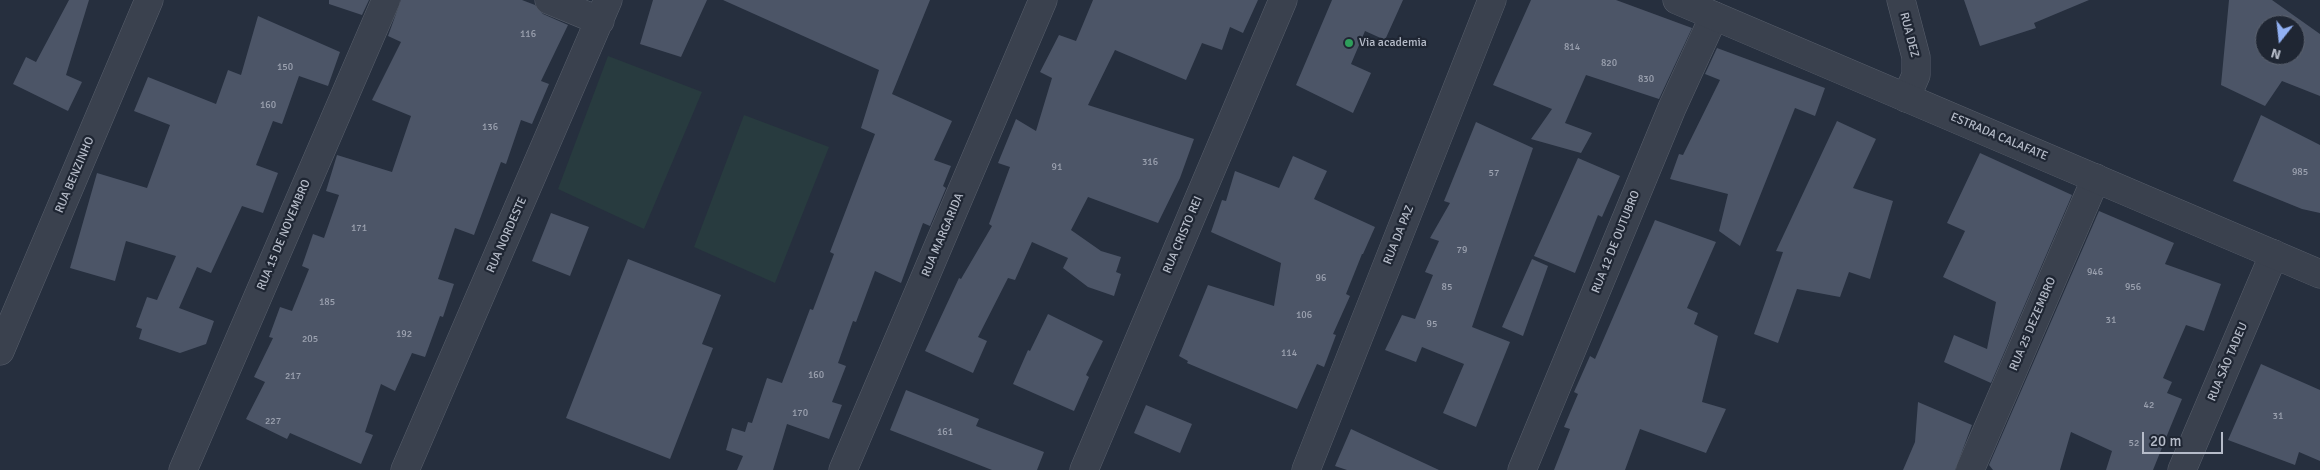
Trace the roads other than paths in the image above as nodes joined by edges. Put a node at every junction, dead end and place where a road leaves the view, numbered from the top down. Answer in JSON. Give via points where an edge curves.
{"nodes":[{"id":1,"x":149,"y":0,"type":"edge"},
{"id":2,"x":386,"y":0,"type":"edge"},
{"id":3,"x":549,"y":0,"type":"edge"},
{"id":4,"x":1043,"y":0,"type":"edge"},
{"id":5,"x":1283,"y":0,"type":"edge"},
{"id":6,"x":1492,"y":0,"type":"edge"},
{"id":7,"x":1677,"y":0,"type":"edge"},
{"id":8,"x":1900,"y":0,"type":"edge"},
{"id":9,"x":604,"y":10,"type":"edge"},
{"id":10,"x":1714,"y":16,"type":"junction"},
{"id":11,"x":1906,"y":98,"type":"junction"},
{"id":12,"x":2096,"y":178,"type":"junction"},
{"id":13,"x":2274,"y":254,"type":"junction"},
{"id":14,"x":2320,"y":274,"type":"edge"},
{"id":15,"x":0,"y":351,"type":"edge"},
{"id":16,"x":183,"y":470,"type":"edge"},
{"id":17,"x":405,"y":470,"type":"edge"},
{"id":18,"x":843,"y":470,"type":"edge"},
{"id":19,"x":1084,"y":470,"type":"edge"},
{"id":20,"x":1306,"y":470,"type":"edge"},
{"id":21,"x":1522,"y":470,"type":"edge"},
{"id":22,"x":1970,"y":470,"type":"edge"},
{"id":23,"x":2182,"y":470,"type":"edge"}],
"edges":[{"from":1,"to":15,"type":"street","name":"RUA BENZINHO"},
{"from":2,"to":16,"type":"street","name":"RUA 15 DE NOVEMBRO"},
{"from":3,"to":9,"type":"street"},
{"from":4,"to":18,"type":"street","name":"RUA MARGARIDA"},
{"from":5,"to":19,"type":"street","name":"RUA CRISTO REI"},
{"from":6,"to":20,"type":"street","name":"RUA DA PAZ"},
{"from":7,"to":10,"type":"street","name":"ESTRADA CALAFATE"},
{"from":8,"to":11,"type":"street","name":"RUA DEZ","via":[[1916,57],[1916,75]]},
{"from":9,"to":17,"type":"street","name":"RUA NORDESTE"},
{"from":10,"to":11,"type":"street","name":"ESTRADA CALAFATE"},
{"from":10,"to":21,"type":"street","name":"RUA 12 DE OUTUBRO","via":[[1672,108]]},
{"from":11,"to":12,"type":"street","name":"ESTRADA CALAFATE"},
{"from":12,"to":13,"type":"street","name":"ESTRADA CALAFATE"},
{"from":12,"to":22,"type":"street","name":"RUA 25 DEZEMBRO"},
{"from":13,"to":14,"type":"street","name":"ESTRADA CALAFATE"},
{"from":13,"to":23,"type":"street","name":"RUA SÃO TADEU"}]}
